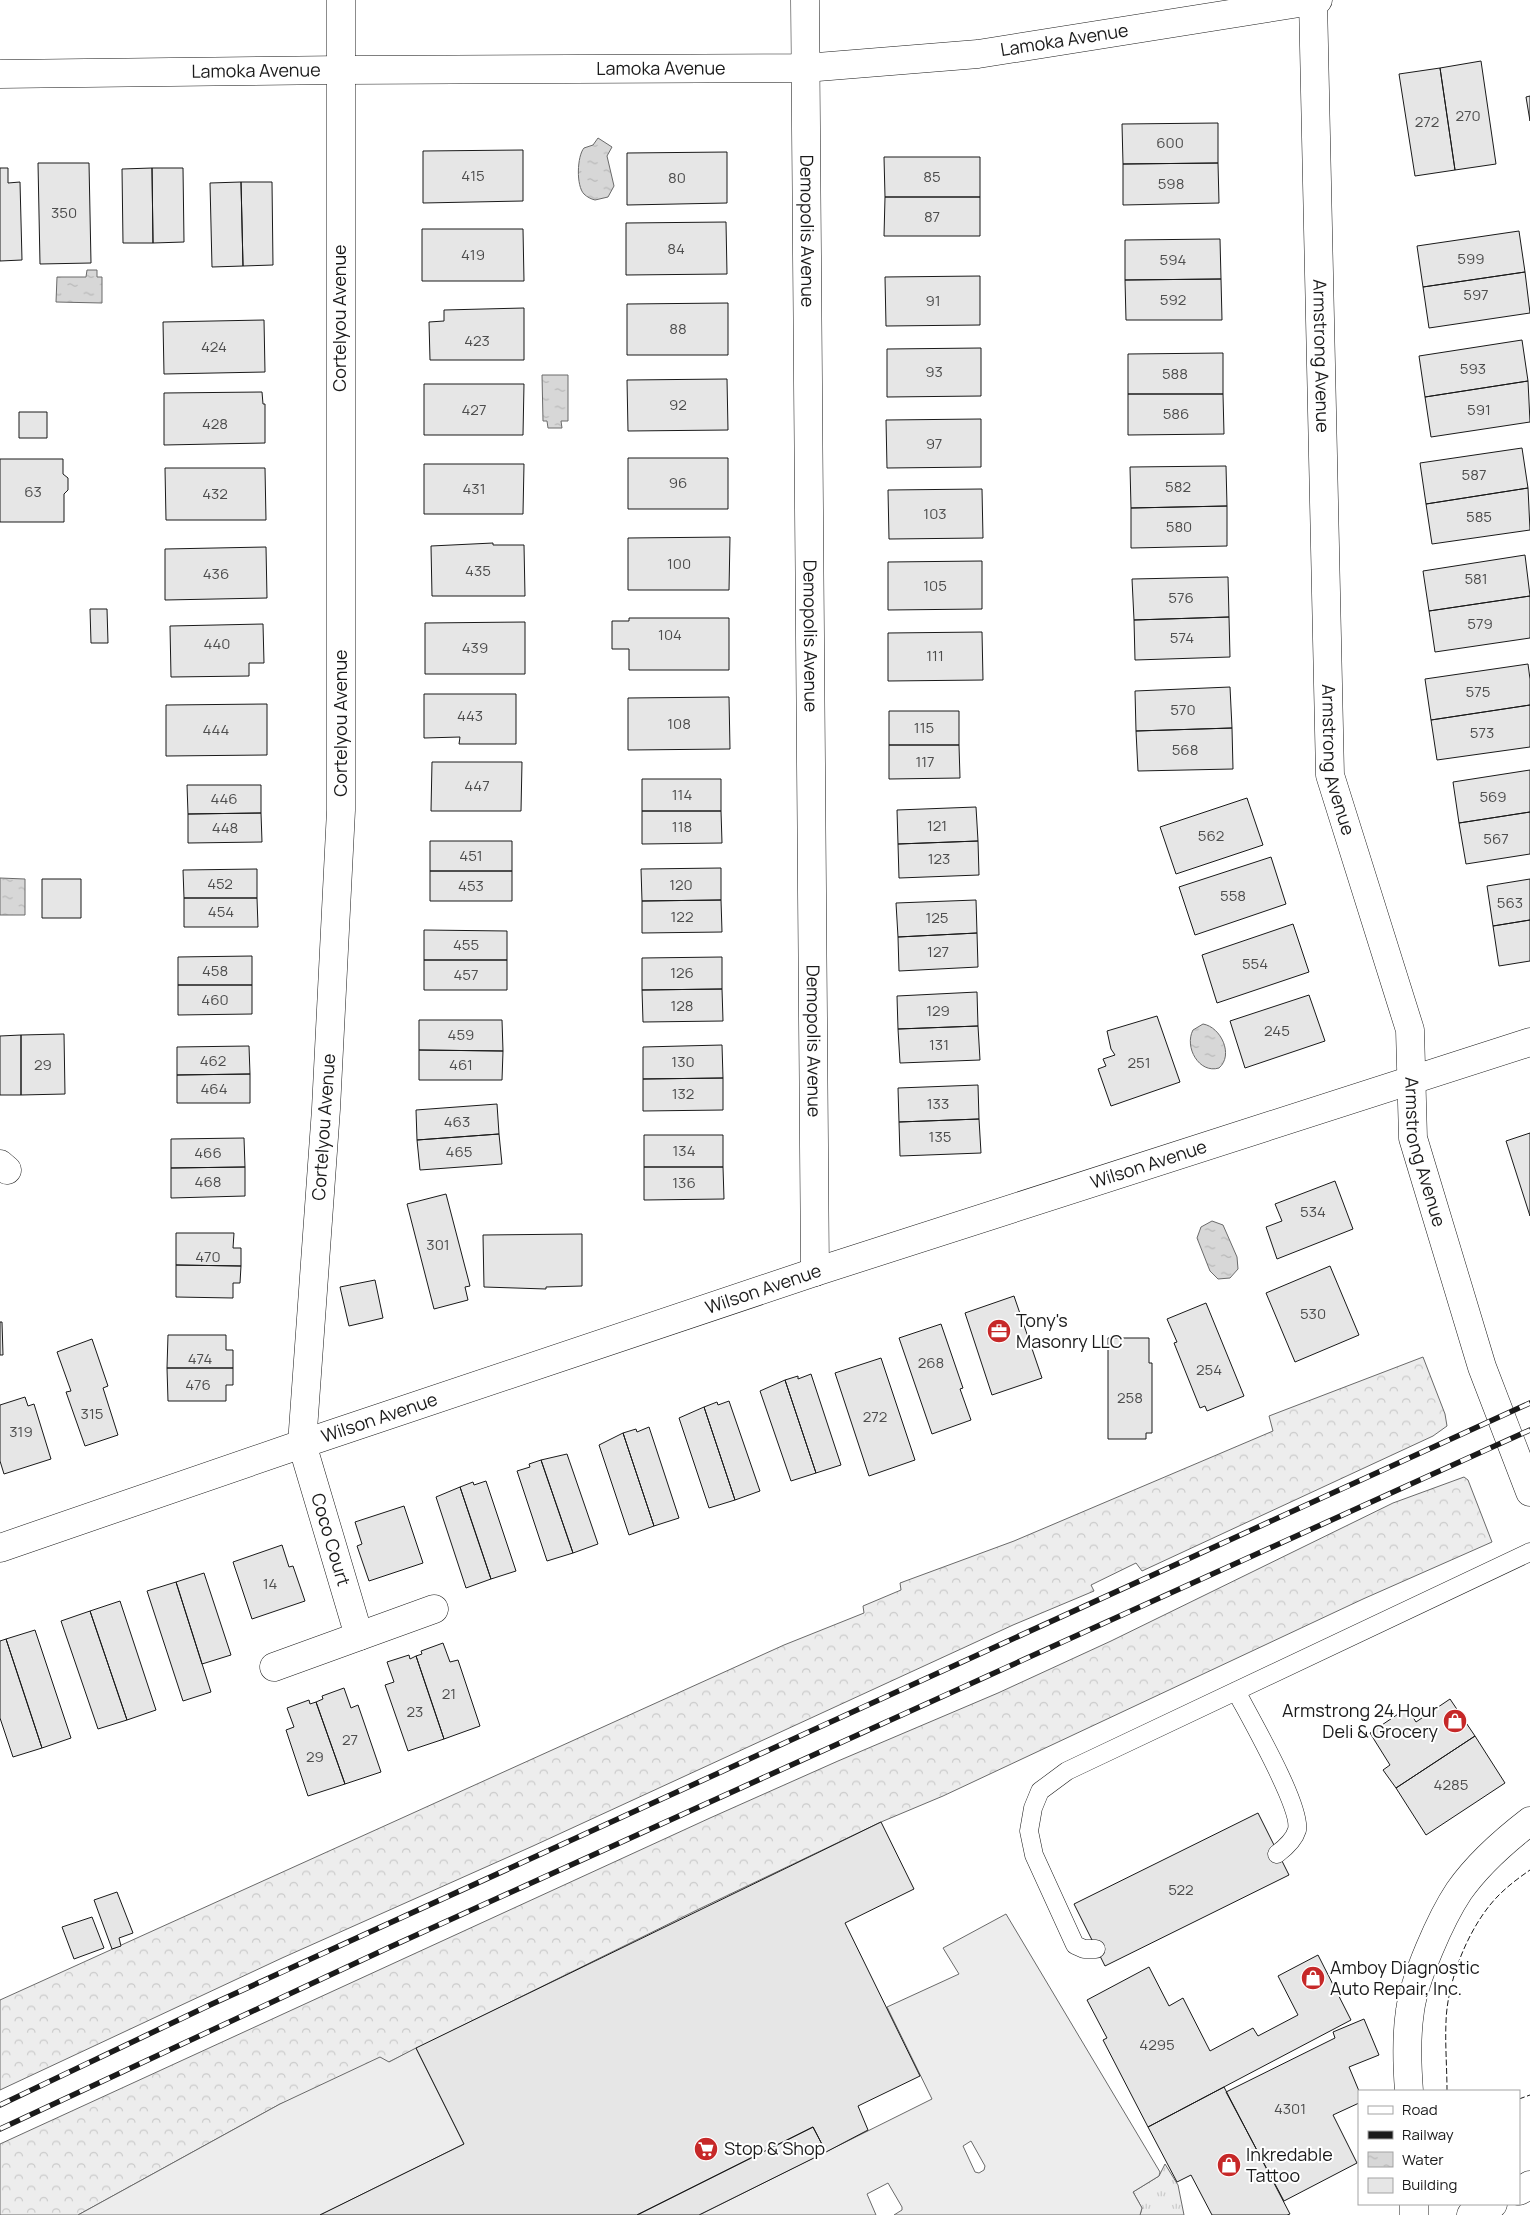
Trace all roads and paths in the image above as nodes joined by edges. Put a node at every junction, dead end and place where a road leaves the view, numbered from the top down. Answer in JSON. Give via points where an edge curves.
{"nodes":[{"id":1,"x":341,"y":0,"type":"edge"},
{"id":2,"x":805,"y":0,"type":"edge"},
{"id":3,"x":1315,"y":0,"type":"edge"},
{"id":4,"x":805,"y":68,"type":"junction"},
{"id":5,"x":342,"y":70,"type":"junction"},
{"id":6,"x":0,"y":74,"type":"edge"},
{"id":7,"x":1530,"y":1042,"type":"edge"},
{"id":8,"x":1411,"y":1081,"type":"junction"},
{"id":9,"x":815,"y":1272,"type":"junction"},
{"id":10,"x":302,"y":1444,"type":"junction"},
{"id":11,"x":1530,"y":1492,"type":"edge"},
{"id":12,"x":0,"y":1548,"type":"edge"},
{"id":13,"x":1530,"y":1552,"type":"edge"},
{"id":14,"x":434,"y":1609,"type":"dead end"},
{"id":15,"x":359,"y":1636,"type":"junction"},
{"id":16,"x":274,"y":1667,"type":"dead end"},
{"id":17,"x":1236,"y":1690,"type":"junction"},
{"id":18,"x":1530,"y":1821,"type":"edge"},
{"id":19,"x":1278,"y":1854,"type":"dead end"},
{"id":20,"x":1096,"y":1949,"type":"dead end"},
{"id":21,"x":1409,"y":2090,"type":"edge"},
{"id":22,"x":1491,"y":2205,"type":"edge"},
{"id":23,"x":1471,"y":2215,"type":"edge"}],
"edges":[{"from":1,"to":5,"type":"street","name":"Cortelyou Avenue"},
{"from":2,"to":4,"type":"street","name":"Demopolis Avenue"},
{"from":3,"to":4,"type":"street","name":"Lamoka Avenue","via":[[978,54]]},
{"from":3,"to":8,"type":"street","name":"Armstrong Avenue","via":[[1330,775],[1410,1030]]},
{"from":4,"to":5,"type":"street","name":"Lamoka Avenue"},
{"from":4,"to":9,"type":"street","name":"Demopolis Avenue"},
{"from":5,"to":6,"type":"street","name":"Lamoka Avenue"},
{"from":5,"to":10,"type":"street","name":"Cortelyou Avenue","via":[[341,810],[326,1109]]},
{"from":7,"to":8,"type":"street","name":"Wilson Avenue"},
{"from":8,"to":9,"type":"street","name":"Wilson Avenue"},
{"from":8,"to":11,"type":"street","name":"Armstrong Avenue","via":[[1413,1138],[1482,1367]]},
{"from":9,"to":10,"type":"street","name":"Wilson Avenue"},
{"from":10,"to":12,"type":"street","name":"Wilson Avenue"},
{"from":10,"to":15,"type":"street","name":"Coco Court"},
{"from":13,"to":17,"type":"lane"},
{"from":14,"to":15,"type":"street"},
{"from":15,"to":16,"type":"street"},
{"from":17,"to":19,"type":"lane","via":[[1296,1816],[1297,1831]]},
{"from":17,"to":20,"type":"lane","via":[[1067,1771],[1040,1791],[1029,1831],[1034,1855],[1075,1945]]},
{"from":18,"to":21,"type":"street","via":[[1501,1843],[1459,1891],[1423,1965],[1410,2010]]},
{"from":22,"to":23,"type":"street"}]}
